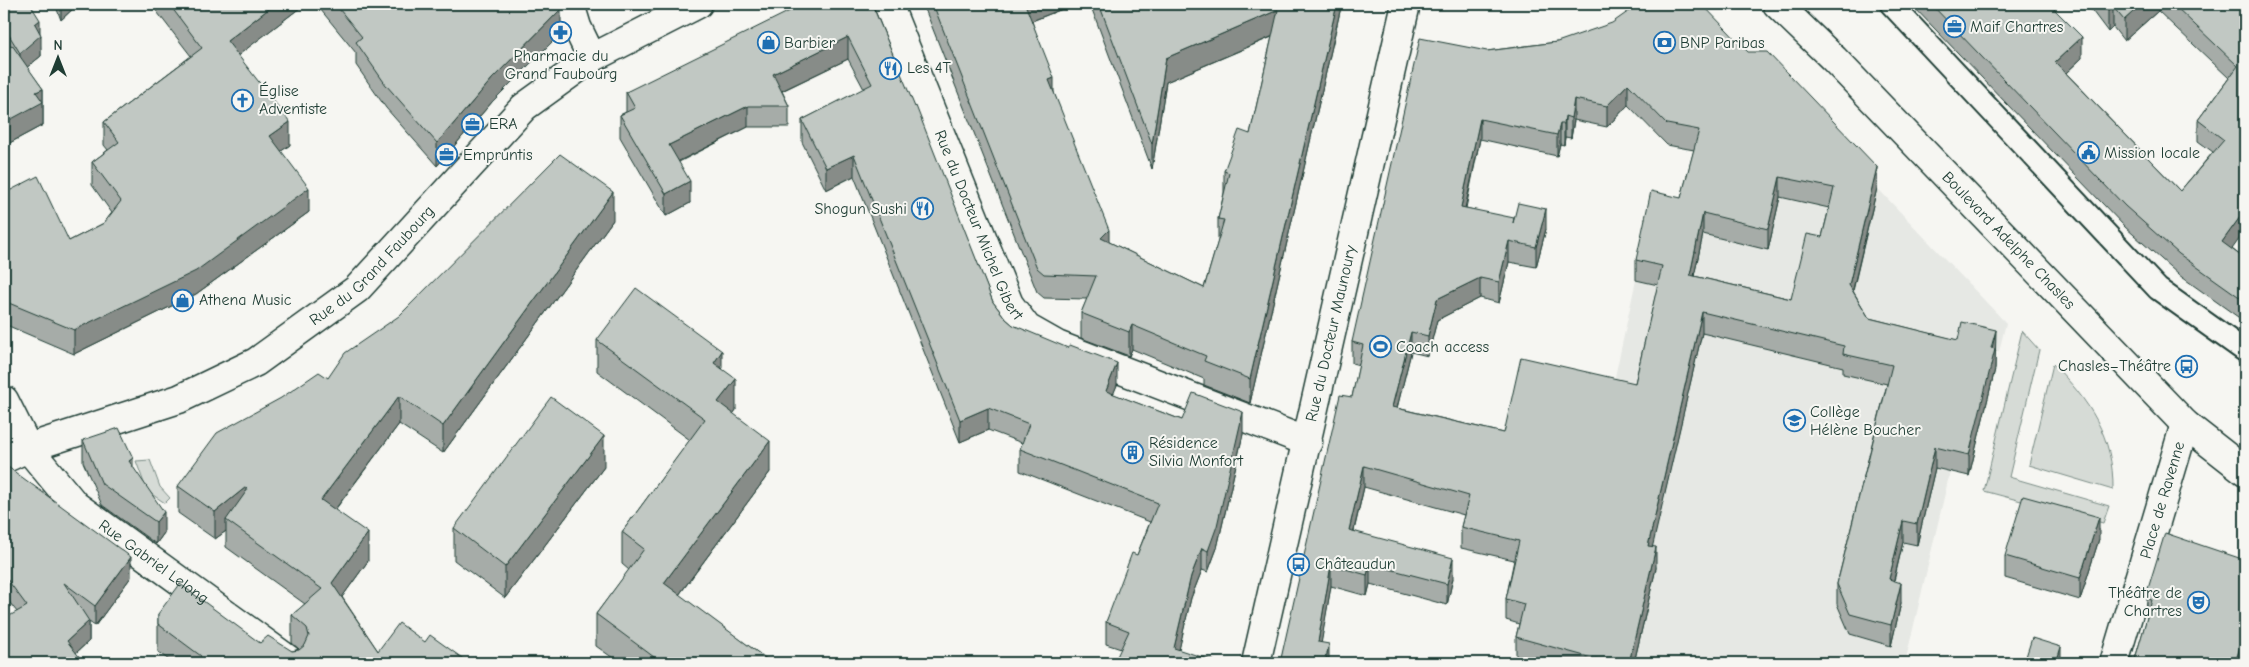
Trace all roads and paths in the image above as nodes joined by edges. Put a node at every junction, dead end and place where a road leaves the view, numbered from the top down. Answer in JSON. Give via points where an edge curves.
{"nodes":[{"id":1,"x":570,"y":4,"type":"edge"},
{"id":2,"x":698,"y":4,"type":"edge"},
{"id":3,"x":888,"y":4,"type":"edge"},
{"id":4,"x":1406,"y":4,"type":"edge"},
{"id":5,"x":1777,"y":4,"type":"edge"},
{"id":6,"x":1891,"y":4,"type":"edge"},
{"id":7,"x":592,"y":58,"type":"junction"},
{"id":8,"x":2245,"y":351,"type":"edge"},
{"id":9,"x":4,"y":400,"type":"edge"},
{"id":10,"x":2185,"y":424,"type":"junction"},
{"id":11,"x":1308,"y":442,"type":"junction"},
{"id":12,"x":28,"y":448,"type":"junction"},
{"id":13,"x":4,"y":459,"type":"edge"},
{"id":14,"x":2245,"y":471,"type":"edge"},
{"id":15,"x":293,"y":663,"type":"edge"},
{"id":16,"x":1256,"y":663,"type":"edge"},
{"id":17,"x":2114,"y":663,"type":"edge"}],
"edges":[{"from":1,"to":7,"type":"main road"},
{"from":2,"to":7,"type":"main road","name":"Rue du Grand Faubourg"},
{"from":3,"to":11,"type":"main road","name":"Rue du Docteur Michel Gibert","via":[[1009,304],[1027,328],[1057,345]]},
{"from":4,"to":11,"type":"main road","name":"Rue du Docteur Maunoury"},
{"from":5,"to":10,"type":"main road","name":"Boulevard Adelphe Chasles"},
{"from":6,"to":8,"type":"street","via":[[2158,289]]},
{"from":7,"to":12,"type":"main road","name":"Rue du Grand Faubourg","via":[[524,107],[357,289],[256,362],[179,398]]},
{"from":9,"to":12,"type":"main road","name":"Rue Gabriel Lelong"},
{"from":10,"to":14,"type":"main road","name":"Boulevard Adelphe Chasles"},
{"from":10,"to":17,"type":"main road","name":"Place de Ravenne"},
{"from":11,"to":16,"type":"main road","name":"Rue du Docteur Maunoury"},
{"from":12,"to":13,"type":"main road","name":"Rue du Grand Faubourg"},
{"from":12,"to":15,"type":"main road","name":"Rue Gabriel Lelong","via":[[76,505]]}]}
